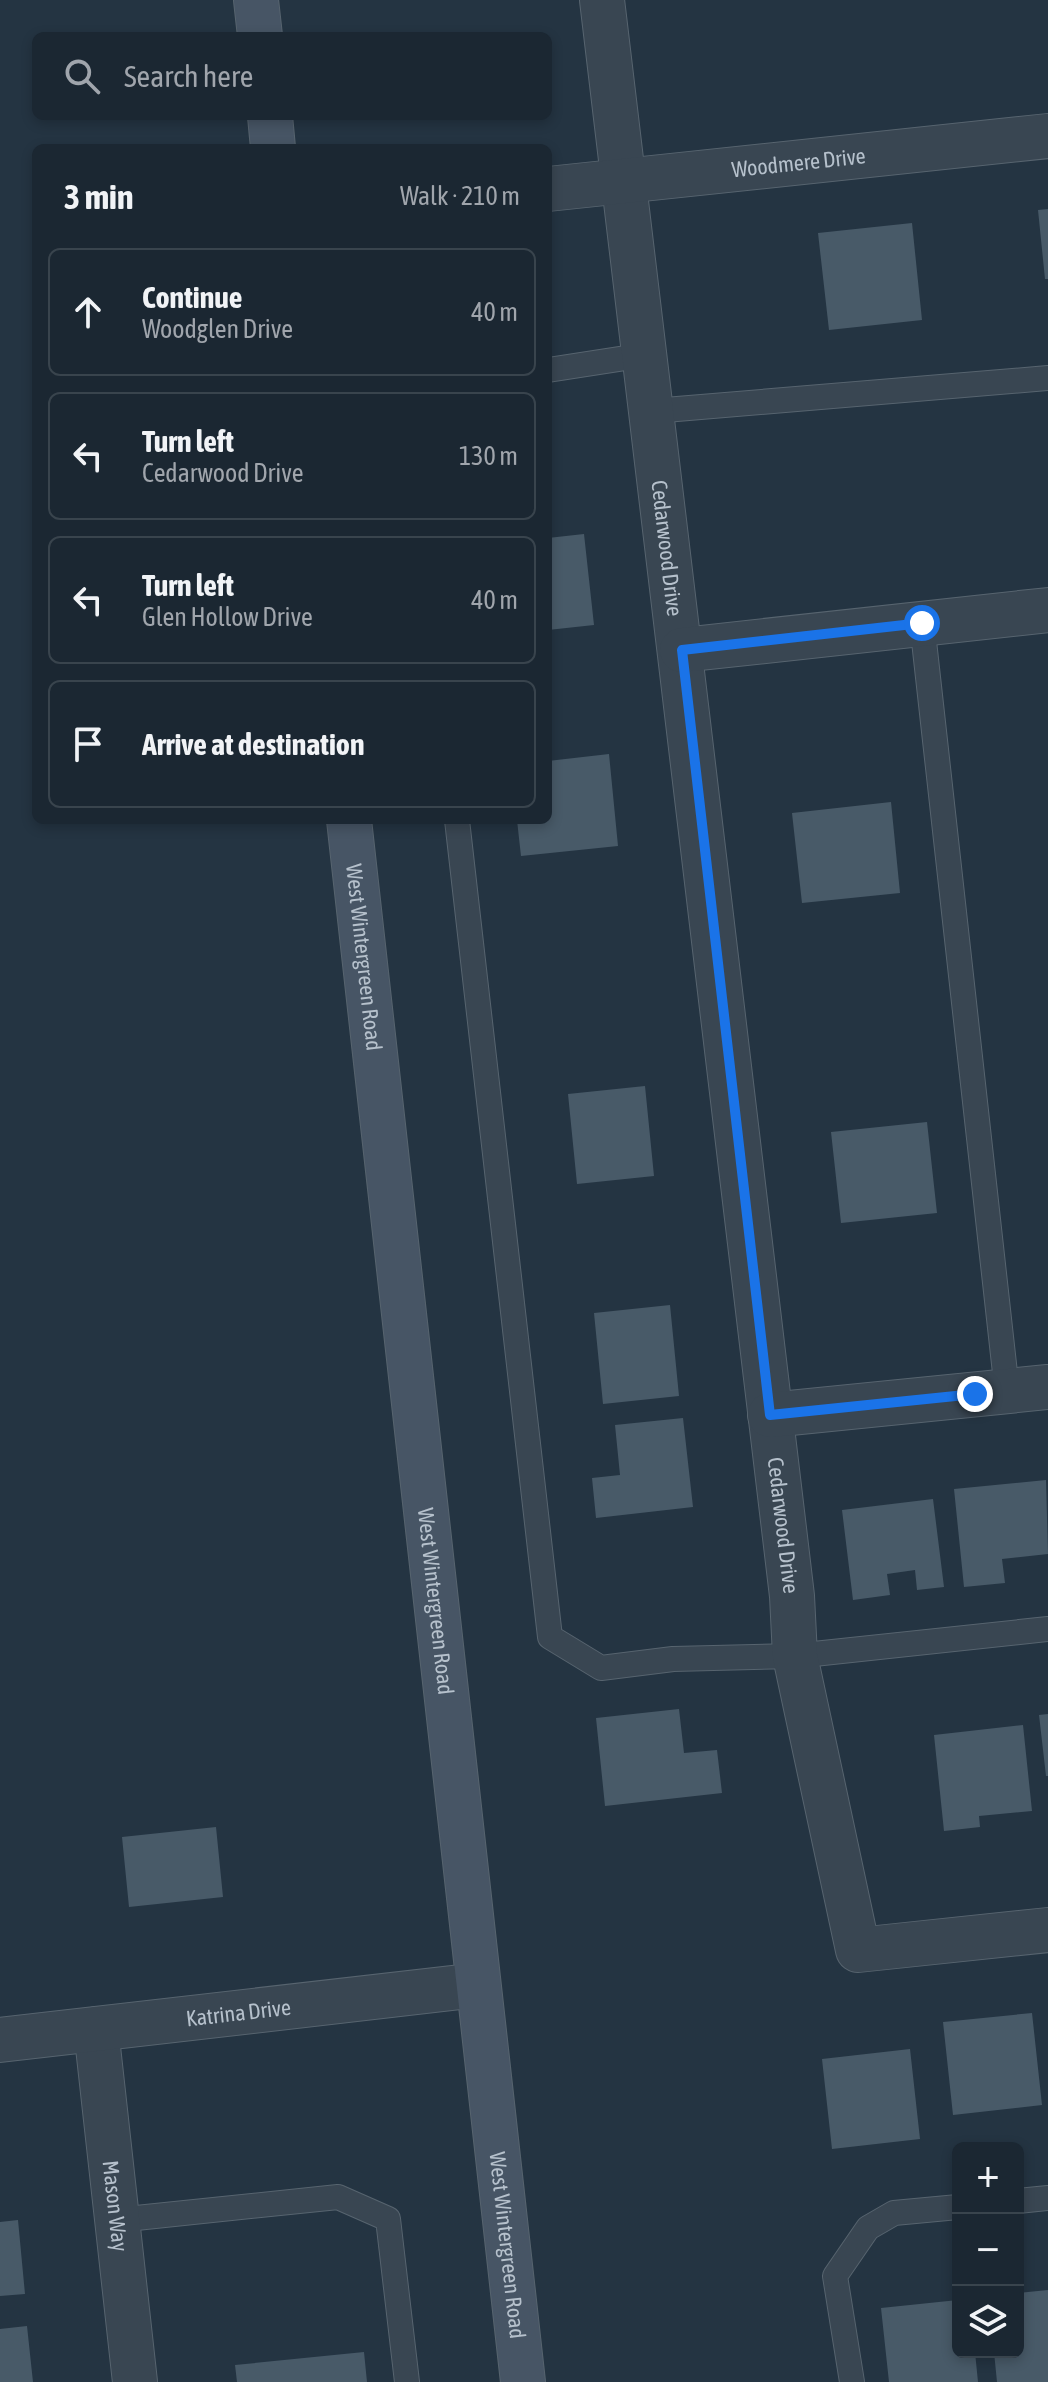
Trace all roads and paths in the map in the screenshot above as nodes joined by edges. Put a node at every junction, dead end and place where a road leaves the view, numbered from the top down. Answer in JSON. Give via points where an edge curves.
{"nodes":[{"id":1,"x":256,"y":0,"type":"edge"},
{"id":2,"x":602,"y":0,"type":"edge"},
{"id":3,"x":260,"y":32,"type":"edge"},
{"id":4,"x":270,"y":120,"type":"edge"},
{"id":5,"x":1048,"y":136,"type":"edge"},
{"id":6,"x":273,"y":144,"type":"edge"},
{"id":7,"x":624,"y":182,"type":"junction"},
{"id":8,"x":552,"y":189,"type":"edge"},
{"id":9,"x":645,"y":355,"type":"junction"},
{"id":10,"x":552,"y":369,"type":"edge"},
{"id":11,"x":1048,"y":378,"type":"edge"},
{"id":12,"x":653,"y":411,"type":"junction"},
{"id":13,"x":1048,"y":610,"type":"edge"},
{"id":14,"x":922,"y":623,"type":"junction"},
{"id":15,"x":682,"y":650,"type":"junction"},
{"id":16,"x":349,"y":824,"type":"edge"},
{"id":17,"x":457,"y":824,"type":"edge"},
{"id":18,"x":1027,"y":1389,"type":"edge"},
{"id":19,"x":770,"y":1415,"type":"junction"},
{"id":20,"x":1048,"y":1629,"type":"edge"},
{"id":21,"x":795,"y":1656,"type":"junction"},
{"id":22,"x":1048,"y":1930,"type":"edge"},
{"id":23,"x":478,"y":1985,"type":"junction"},
{"id":24,"x":96,"y":2029,"type":"junction"},
{"id":25,"x":0,"y":2040,"type":"edge"},
{"id":26,"x":1048,"y":2198,"type":"edge"},
{"id":27,"x":1024,"y":2200,"type":"edge"},
{"id":28,"x":952,"y":2208,"type":"edge"},
{"id":29,"x":117,"y":2220,"type":"junction"},
{"id":30,"x":135,"y":2382,"type":"edge"},
{"id":31,"x":407,"y":2382,"type":"edge"},
{"id":32,"x":523,"y":2382,"type":"edge"},
{"id":33,"x":852,"y":2382,"type":"edge"}],
"edges":[{"from":1,"to":3,"type":"main road"},
{"from":2,"to":7,"type":"street","name":"Cedarwood Drive"},
{"from":4,"to":6,"type":"main road"},
{"from":5,"to":7,"type":"street","name":"Woodmere Drive"},
{"from":7,"to":8,"type":"street","name":"Woodmere Drive"},
{"from":7,"to":9,"type":"street","name":"Cedarwood Drive"},
{"from":9,"to":10,"type":"lane"},
{"from":9,"to":12,"type":"street","name":"Cedarwood Drive"},
{"from":11,"to":12,"type":"lane"},
{"from":12,"to":15,"type":"street","name":"Cedarwood Drive"},
{"from":13,"to":14,"type":"street"},
{"from":14,"to":15,"type":"street"},
{"from":14,"to":18,"type":"lane"},
{"from":15,"to":19,"type":"street","name":"Cedarwood Drive"},
{"from":16,"to":23,"type":"main road","name":"West Wintergreen Road"},
{"from":17,"to":21,"type":"lane","via":[[550,1637],[601,1668],[673,1659]]},
{"from":18,"to":19,"type":"street"},
{"from":19,"to":21,"type":"street","name":"Cedarwood Drive"},
{"from":20,"to":21,"type":"lane"},
{"from":21,"to":22,"type":"street","name":"Cedarwood Drive","via":[[858,1950]]},
{"from":23,"to":24,"type":"street","name":"Katrina Drive"},
{"from":23,"to":32,"type":"main road","name":"West Wintergreen Road"},
{"from":24,"to":25,"type":"street","name":"Katrina Drive"},
{"from":24,"to":29,"type":"street","name":"Mason Way"},
{"from":26,"to":27,"type":"lane"},
{"from":28,"to":33,"type":"lane","via":[[894,2213],[868,2228],[835,2276]]},
{"from":29,"to":30,"type":"street","name":"Mason Way"},
{"from":29,"to":31,"type":"lane","via":[[338,2197],[388,2219]]}]}
